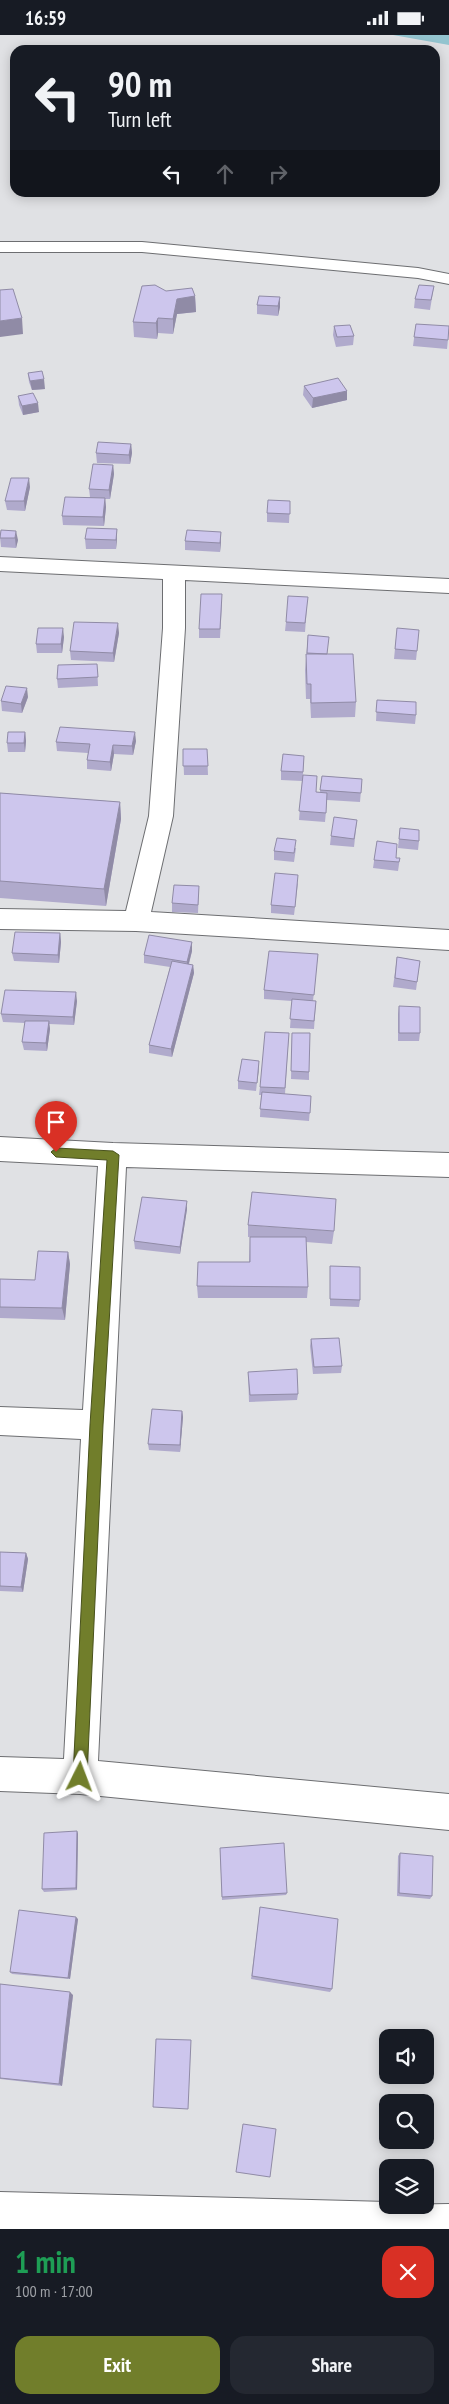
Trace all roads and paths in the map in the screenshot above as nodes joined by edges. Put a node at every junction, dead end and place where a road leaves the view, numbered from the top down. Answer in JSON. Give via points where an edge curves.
{"nodes":[{"id":1,"x":0,"y":247,"type":"edge"},
{"id":2,"x":449,"y":279,"type":"edge"},
{"id":3,"x":0,"y":565,"type":"edge"},
{"id":4,"x":174,"y":574,"type":"junction"},
{"id":5,"x":449,"y":586,"type":"edge"},
{"id":6,"x":0,"y":919,"type":"edge"},
{"id":7,"x":136,"y":921,"type":"junction"},
{"id":8,"x":449,"y":940,"type":"edge"},
{"id":9,"x":0,"y":1149,"type":"edge"},
{"id":10,"x":113,"y":1155,"type":"junction"},
{"id":11,"x":449,"y":1165,"type":"edge"},
{"id":12,"x":0,"y":1421,"type":"edge"},
{"id":13,"x":97,"y":1425,"type":"junction"},
{"id":14,"x":0,"y":1774,"type":"edge"},
{"id":15,"x":80,"y":1777,"type":"junction"},
{"id":16,"x":449,"y":1812,"type":"edge"},
{"id":17,"x":0,"y":2212,"type":"edge"},
{"id":18,"x":449,"y":2224,"type":"edge"}],
"edges":[{"from":1,"to":2,"type":"street","via":[[142,247],[418,273]]},
{"from":3,"to":4,"type":"street"},
{"from":4,"to":5,"type":"street"},
{"from":4,"to":7,"type":"street","via":[[174,628],[161,816]]},
{"from":6,"to":7,"type":"street"},
{"from":7,"to":8,"type":"street"},
{"from":9,"to":10,"type":"street"},
{"from":10,"to":11,"type":"street"},
{"from":10,"to":13,"type":"street"},
{"from":12,"to":13,"type":"street"},
{"from":13,"to":15,"type":"street"},
{"from":14,"to":15,"type":"street"},
{"from":15,"to":16,"type":"street"},
{"from":17,"to":18,"type":"street"}]}
